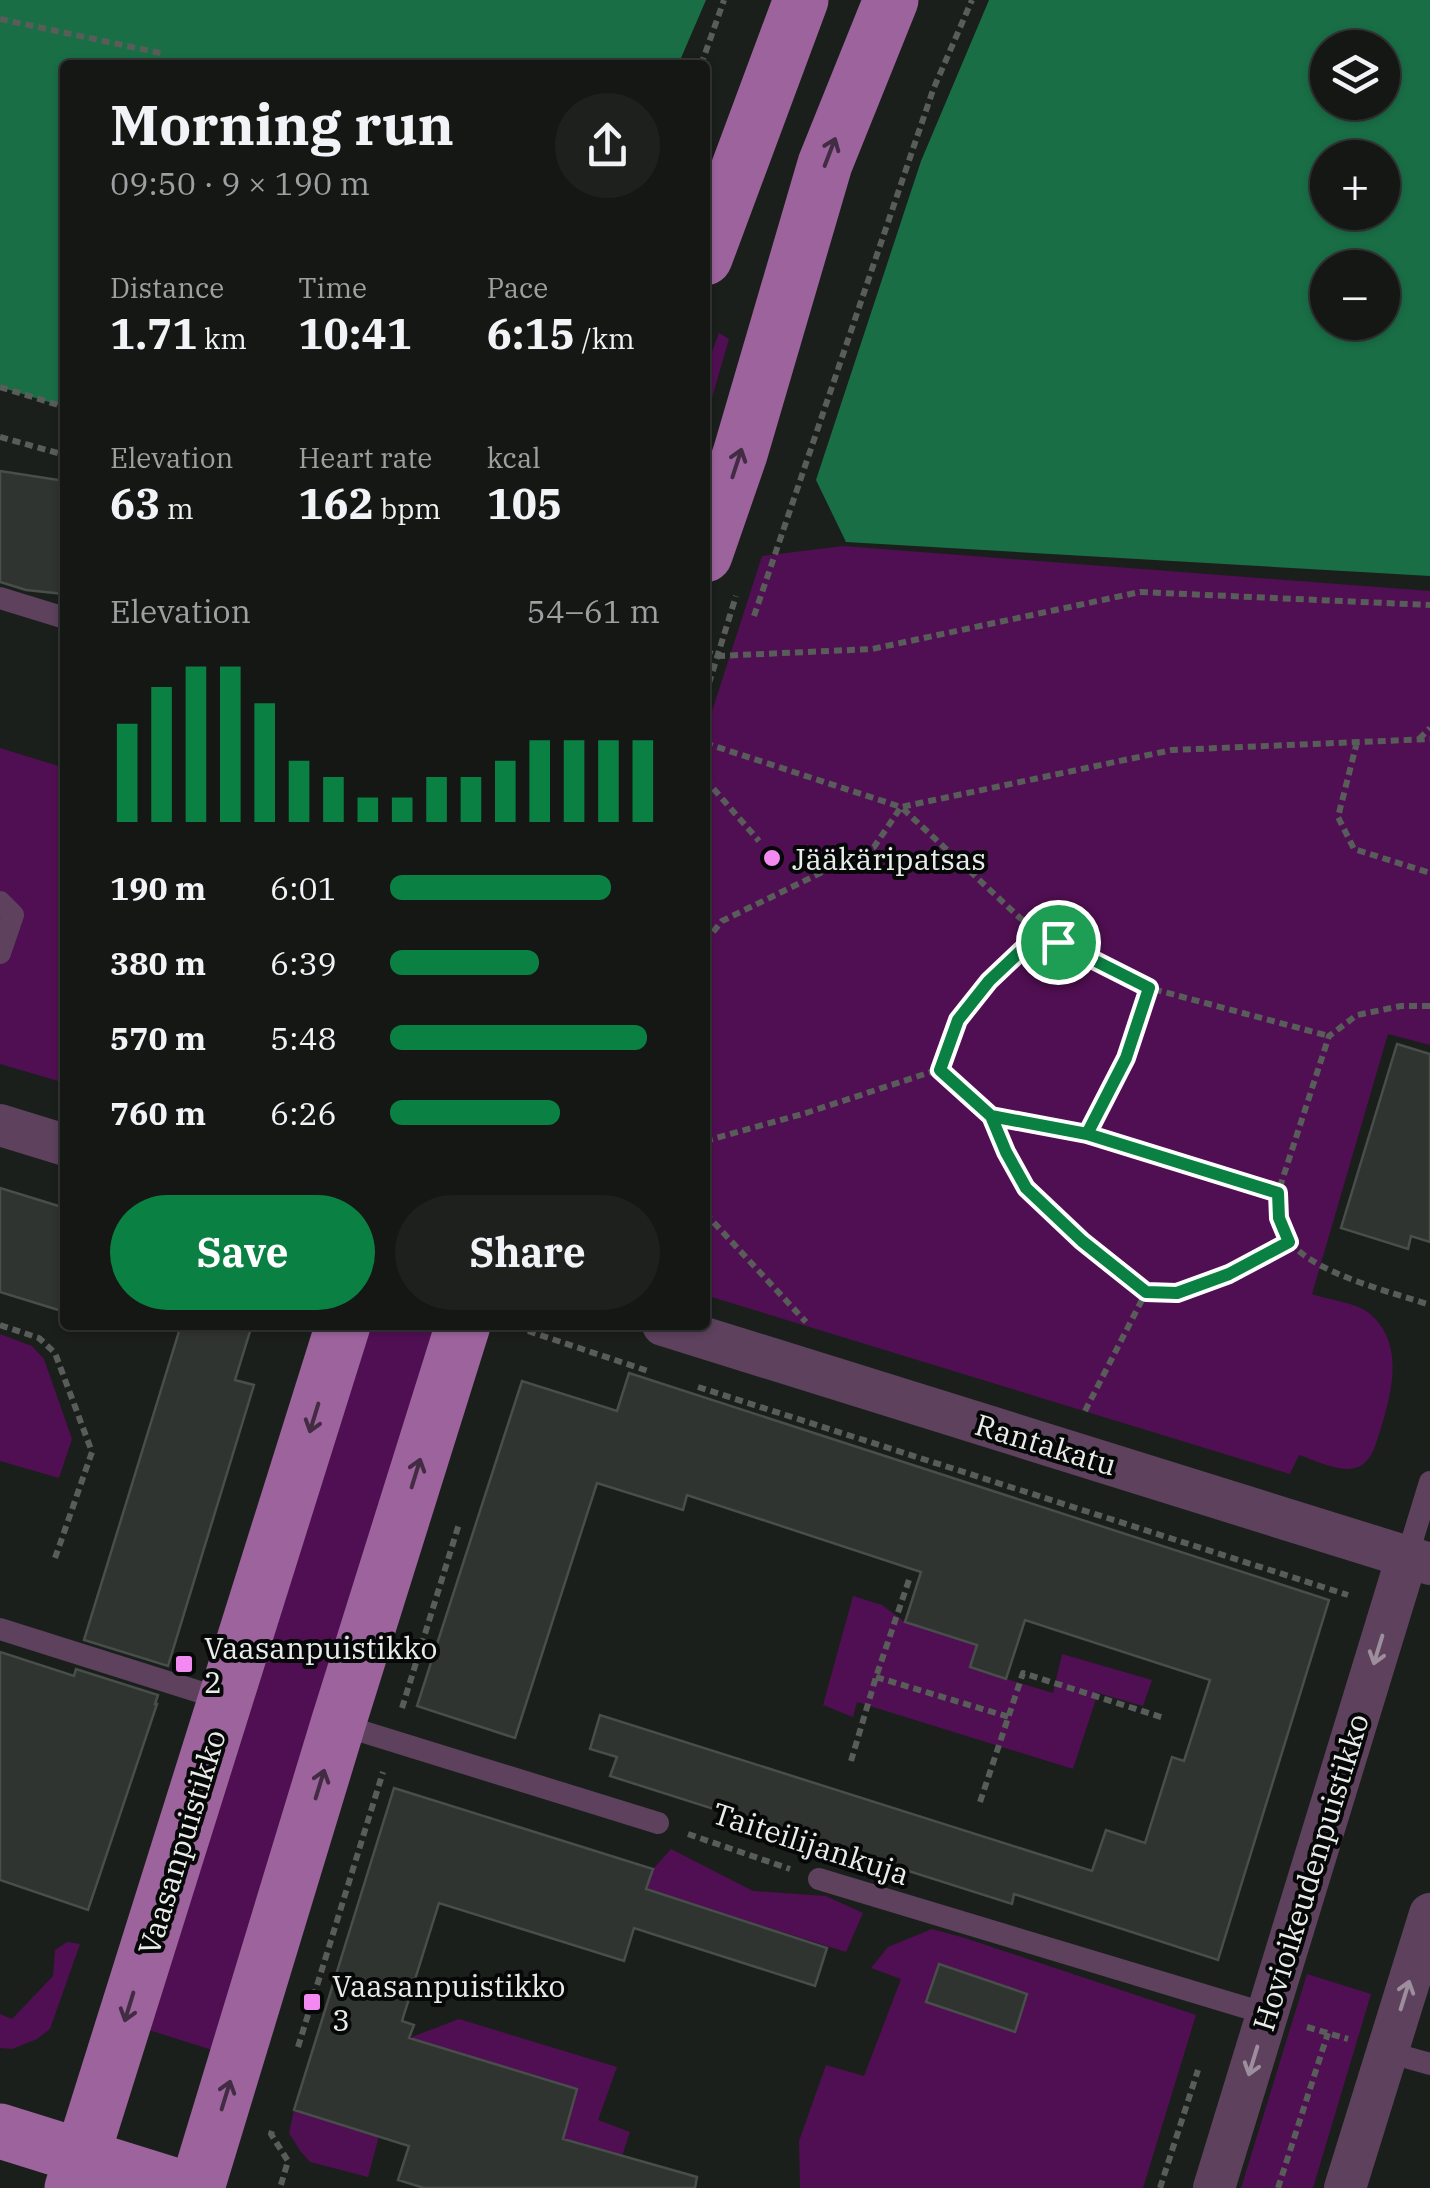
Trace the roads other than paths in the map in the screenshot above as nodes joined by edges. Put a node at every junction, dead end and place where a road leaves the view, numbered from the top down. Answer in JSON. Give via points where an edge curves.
{"nodes":[{"id":1,"x":801,"y":0,"type":"edge"},
{"id":2,"x":891,"y":0,"type":"edge"},
{"id":3,"x":710,"y":245,"type":"edge"},
{"id":4,"x":710,"y":541,"type":"edge"},
{"id":5,"x":0,"y":598,"type":"edge"},
{"id":6,"x":60,"y":616,"type":"edge"},
{"id":7,"x":0,"y":902,"type":"edge"},
{"id":8,"x":0,"y":953,"type":"edge"},
{"id":9,"x":0,"y":1125,"type":"edge"},
{"id":10,"x":60,"y":1143,"type":"edge"},
{"id":11,"x":341,"y":1330,"type":"edge"},
{"id":12,"x":462,"y":1330,"type":"edge"},
{"id":13,"x":679,"y":1330,"type":"edge"},
{"id":14,"x":1430,"y":1482,"type":"edge"},
{"id":15,"x":1418,"y":1560,"type":"edge"},
{"id":16,"x":0,"y":1628,"type":"edge"},
{"id":17,"x":225,"y":1700,"type":"junction"},
{"id":18,"x":338,"y":1724,"type":"junction"},
{"id":19,"x":658,"y":1823,"type":"road end"},
{"id":20,"x":819,"y":1880,"type":"road end"},
{"id":21,"x":1430,"y":1914,"type":"edge"},
{"id":22,"x":1267,"y":2014,"type":"junction"},
{"id":23,"x":1387,"y":2052,"type":"junction"},
{"id":24,"x":1430,"y":2064,"type":"edge"},
{"id":25,"x":0,"y":2131,"type":"edge"},
{"id":26,"x":77,"y":2172,"type":"edge"},
{"id":27,"x":183,"y":2188,"type":"edge"},
{"id":28,"x":197,"y":2188,"type":"edge"},
{"id":29,"x":1214,"y":2188,"type":"edge"},
{"id":30,"x":1345,"y":2188,"type":"edge"}],
"edges":[{"from":1,"to":3,"type":"main road"},
{"from":4,"to":2,"type":"main road","one_way":true,"via":[[825,164]]},
{"from":5,"to":6,"type":"lane"},
{"from":7,"to":8,"type":"lane","via":[[13,915]]},
{"from":9,"to":10,"type":"street"},
{"from":11,"to":17,"type":"main road","name":"Vaasanpuistikko","one_way":true},
{"from":18,"to":12,"type":"main road","one_way":true},
{"from":13,"to":15,"type":"street","name":"Rantakatu"},
{"from":14,"to":15,"type":"lane"},
{"from":15,"to":22,"type":"street","name":"Hovioikeudenpuistikko","one_way":true},
{"from":16,"to":17,"type":"lane"},
{"from":17,"to":26,"type":"main road","name":"Vaasanpuistikko","one_way":true},
{"from":18,"to":19,"type":"lane"},
{"from":28,"to":18,"type":"main road","one_way":true},
{"from":20,"to":22,"type":"lane","name":"Taiteilijankuja"},
{"from":23,"to":21,"type":"street","one_way":true},
{"from":22,"to":29,"type":"street","name":"Hovioikeudenpuistikko","one_way":true},
{"from":23,"to":24,"type":"lane"},
{"from":23,"to":30,"type":"street"},
{"from":25,"to":26,"type":"main road"},
{"from":26,"to":27,"type":"main road"}]}
